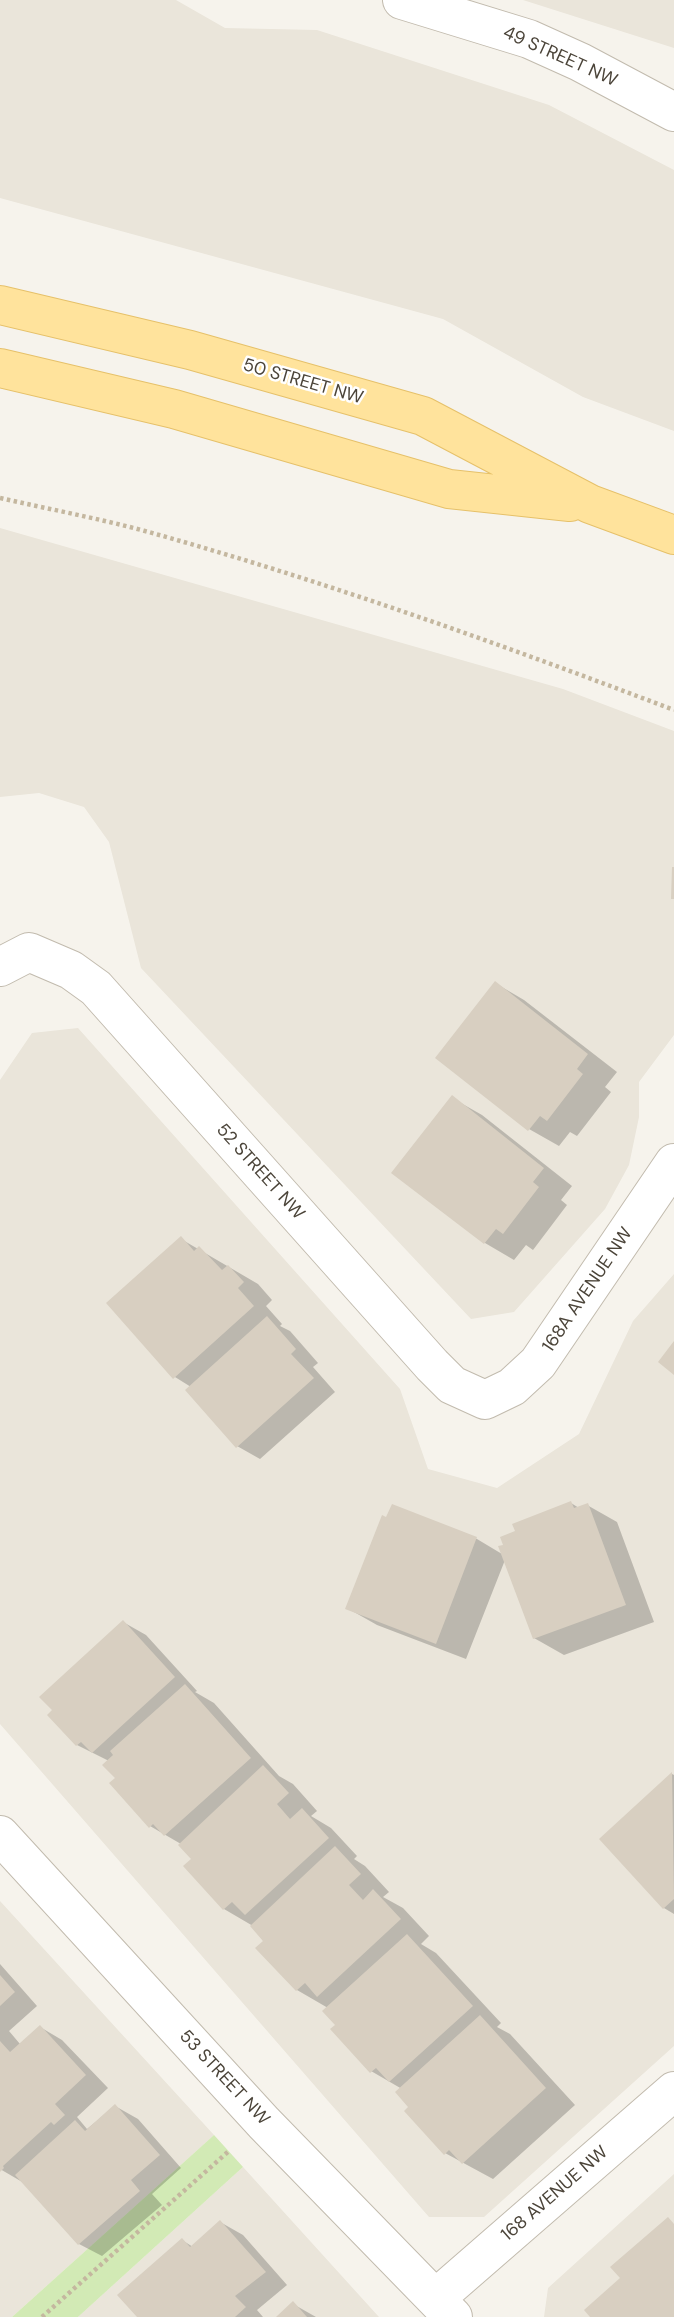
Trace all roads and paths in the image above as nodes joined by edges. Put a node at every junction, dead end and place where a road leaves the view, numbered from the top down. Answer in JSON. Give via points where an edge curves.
{"nodes":[{"id":1,"x":402,"y":0,"type":"edge"},
{"id":2,"x":674,"y":112,"type":"edge"},
{"id":3,"x":0,"y":305,"type":"edge"},
{"id":4,"x":0,"y":368,"type":"edge"},
{"id":5,"x":0,"y":498,"type":"edge"},
{"id":6,"x":590,"y":504,"type":"junction"},
{"id":7,"x":674,"y":535,"type":"edge"},
{"id":8,"x":674,"y":710,"type":"edge"},
{"id":9,"x":14,"y":959,"type":"edge"},
{"id":10,"x":674,"y":1163,"type":"edge"},
{"id":11,"x":485,"y":1399,"type":"joint"},
{"id":12,"x":0,"y":1835,"type":"edge"},
{"id":13,"x":674,"y":2091,"type":"edge"},
{"id":14,"x":264,"y":2123,"type":"junction"},
{"id":15,"x":444,"y":2307,"type":"edge"},
{"id":16,"x":43,"y":2317,"type":"edge"}],
"edges":[{"from":1,"to":2,"type":"street","name":"49 STREET NW","via":[[529,39]]},
{"from":3,"to":6,"type":"main road","name":"50 STREET NW","via":[[190,350],[423,416]]},
{"from":4,"to":6,"type":"main road","name":"50 STREET NW","via":[[174,409],[449,489]]},
{"from":5,"to":8,"type":"path","via":[[143,531],[331,586]]},
{"from":6,"to":7,"type":"main road","name":"50 STREET NW"},
{"from":9,"to":11,"type":"street","name":"52 STREET NW","via":[[71,970],[96,988],[432,1365],[452,1385]]},
{"from":10,"to":11,"type":"street","name":"168A AVENUE NW","via":[[538,1363],[512,1387]]},
{"from":12,"to":14,"type":"street","name":"53 STREET NW"},
{"from":13,"to":15,"type":"street","name":"168 AVENUE NW"},
{"from":14,"to":15,"type":"street","name":"53 STREET NW"},
{"from":14,"to":16,"type":"path"}]}
